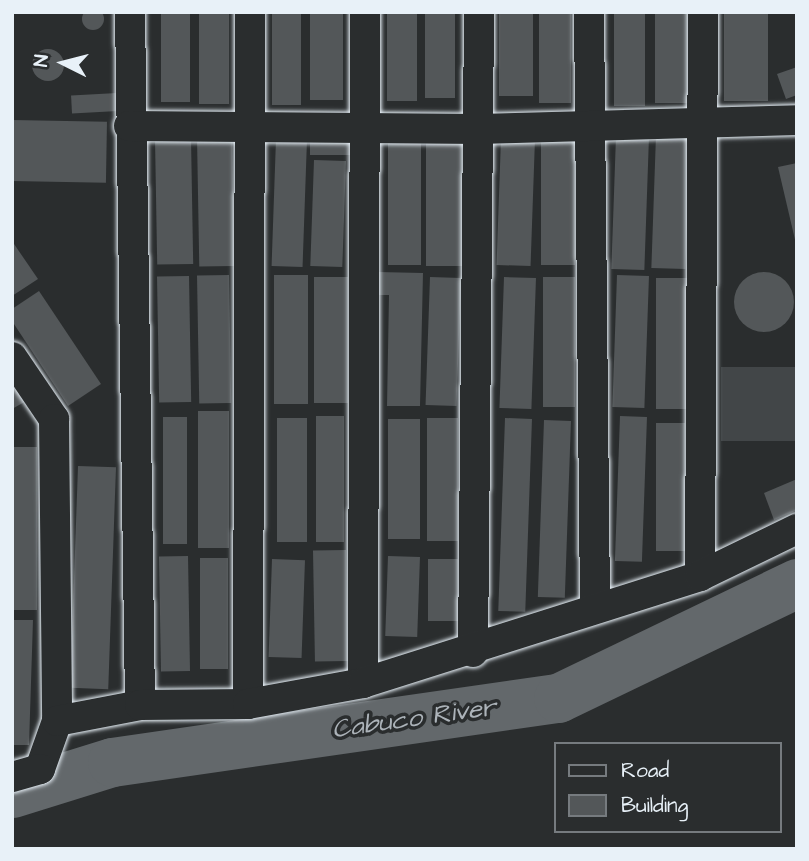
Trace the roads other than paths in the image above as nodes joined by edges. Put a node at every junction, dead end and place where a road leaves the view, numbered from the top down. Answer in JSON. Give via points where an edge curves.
{"nodes":[{"id":1,"x":131,"y":12,"type":"edge"},
{"id":2,"x":250,"y":12,"type":"edge"},
{"id":3,"x":365,"y":12,"type":"edge"},
{"id":4,"x":479,"y":12,"type":"edge"},
{"id":5,"x":589,"y":12,"type":"edge"},
{"id":6,"x":703,"y":12,"type":"edge"},
{"id":7,"x":797,"y":120,"type":"edge"},
{"id":8,"x":129,"y":126,"type":"junction"},
{"id":9,"x":251,"y":126,"type":"junction"},
{"id":10,"x":365,"y":126,"type":"junction"},
{"id":11,"x":702,"y":126,"type":"junction"},
{"id":12,"x":589,"y":127,"type":"junction"},
{"id":13,"x":479,"y":129,"type":"junction"},
{"id":14,"x":12,"y":357,"type":"edge"},
{"id":15,"x":797,"y":529,"type":"edge"},
{"id":16,"x":700,"y":576,"type":"junction"},
{"id":17,"x":595,"y":608,"type":"junction"},
{"id":18,"x":472,"y":652,"type":"junction"},
{"id":19,"x":363,"y":683,"type":"junction"},
{"id":20,"x":248,"y":704,"type":"junction"},
{"id":21,"x":140,"y":705,"type":"junction"},
{"id":22,"x":57,"y":721,"type":"junction"},
{"id":23,"x":12,"y":778,"type":"edge"}],
"edges":[{"from":1,"to":8,"type":"street"},
{"from":2,"to":9,"type":"street"},
{"from":3,"to":10,"type":"street"},
{"from":4,"to":13,"type":"street"},
{"from":5,"to":12,"type":"street"},
{"from":6,"to":11,"type":"street"},
{"from":7,"to":11,"type":"street"},
{"from":8,"to":9,"type":"street"},
{"from":8,"to":21,"type":"street"},
{"from":9,"to":10,"type":"street"},
{"from":9,"to":20,"type":"street"},
{"from":10,"to":13,"type":"street"},
{"from":10,"to":19,"type":"street"},
{"from":11,"to":12,"type":"street"},
{"from":11,"to":16,"type":"street"},
{"from":12,"to":13,"type":"street"},
{"from":12,"to":17,"type":"street"},
{"from":13,"to":18,"type":"street"},
{"from":14,"to":22,"type":"street","via":[[54,419]]},
{"from":15,"to":16,"type":"street"},
{"from":16,"to":17,"type":"street"},
{"from":17,"to":18,"type":"street"},
{"from":18,"to":19,"type":"street"},
{"from":19,"to":20,"type":"street"},
{"from":20,"to":21,"type":"street"},
{"from":21,"to":22,"type":"street"},
{"from":22,"to":23,"type":"street","via":[[40,769]]}]}
